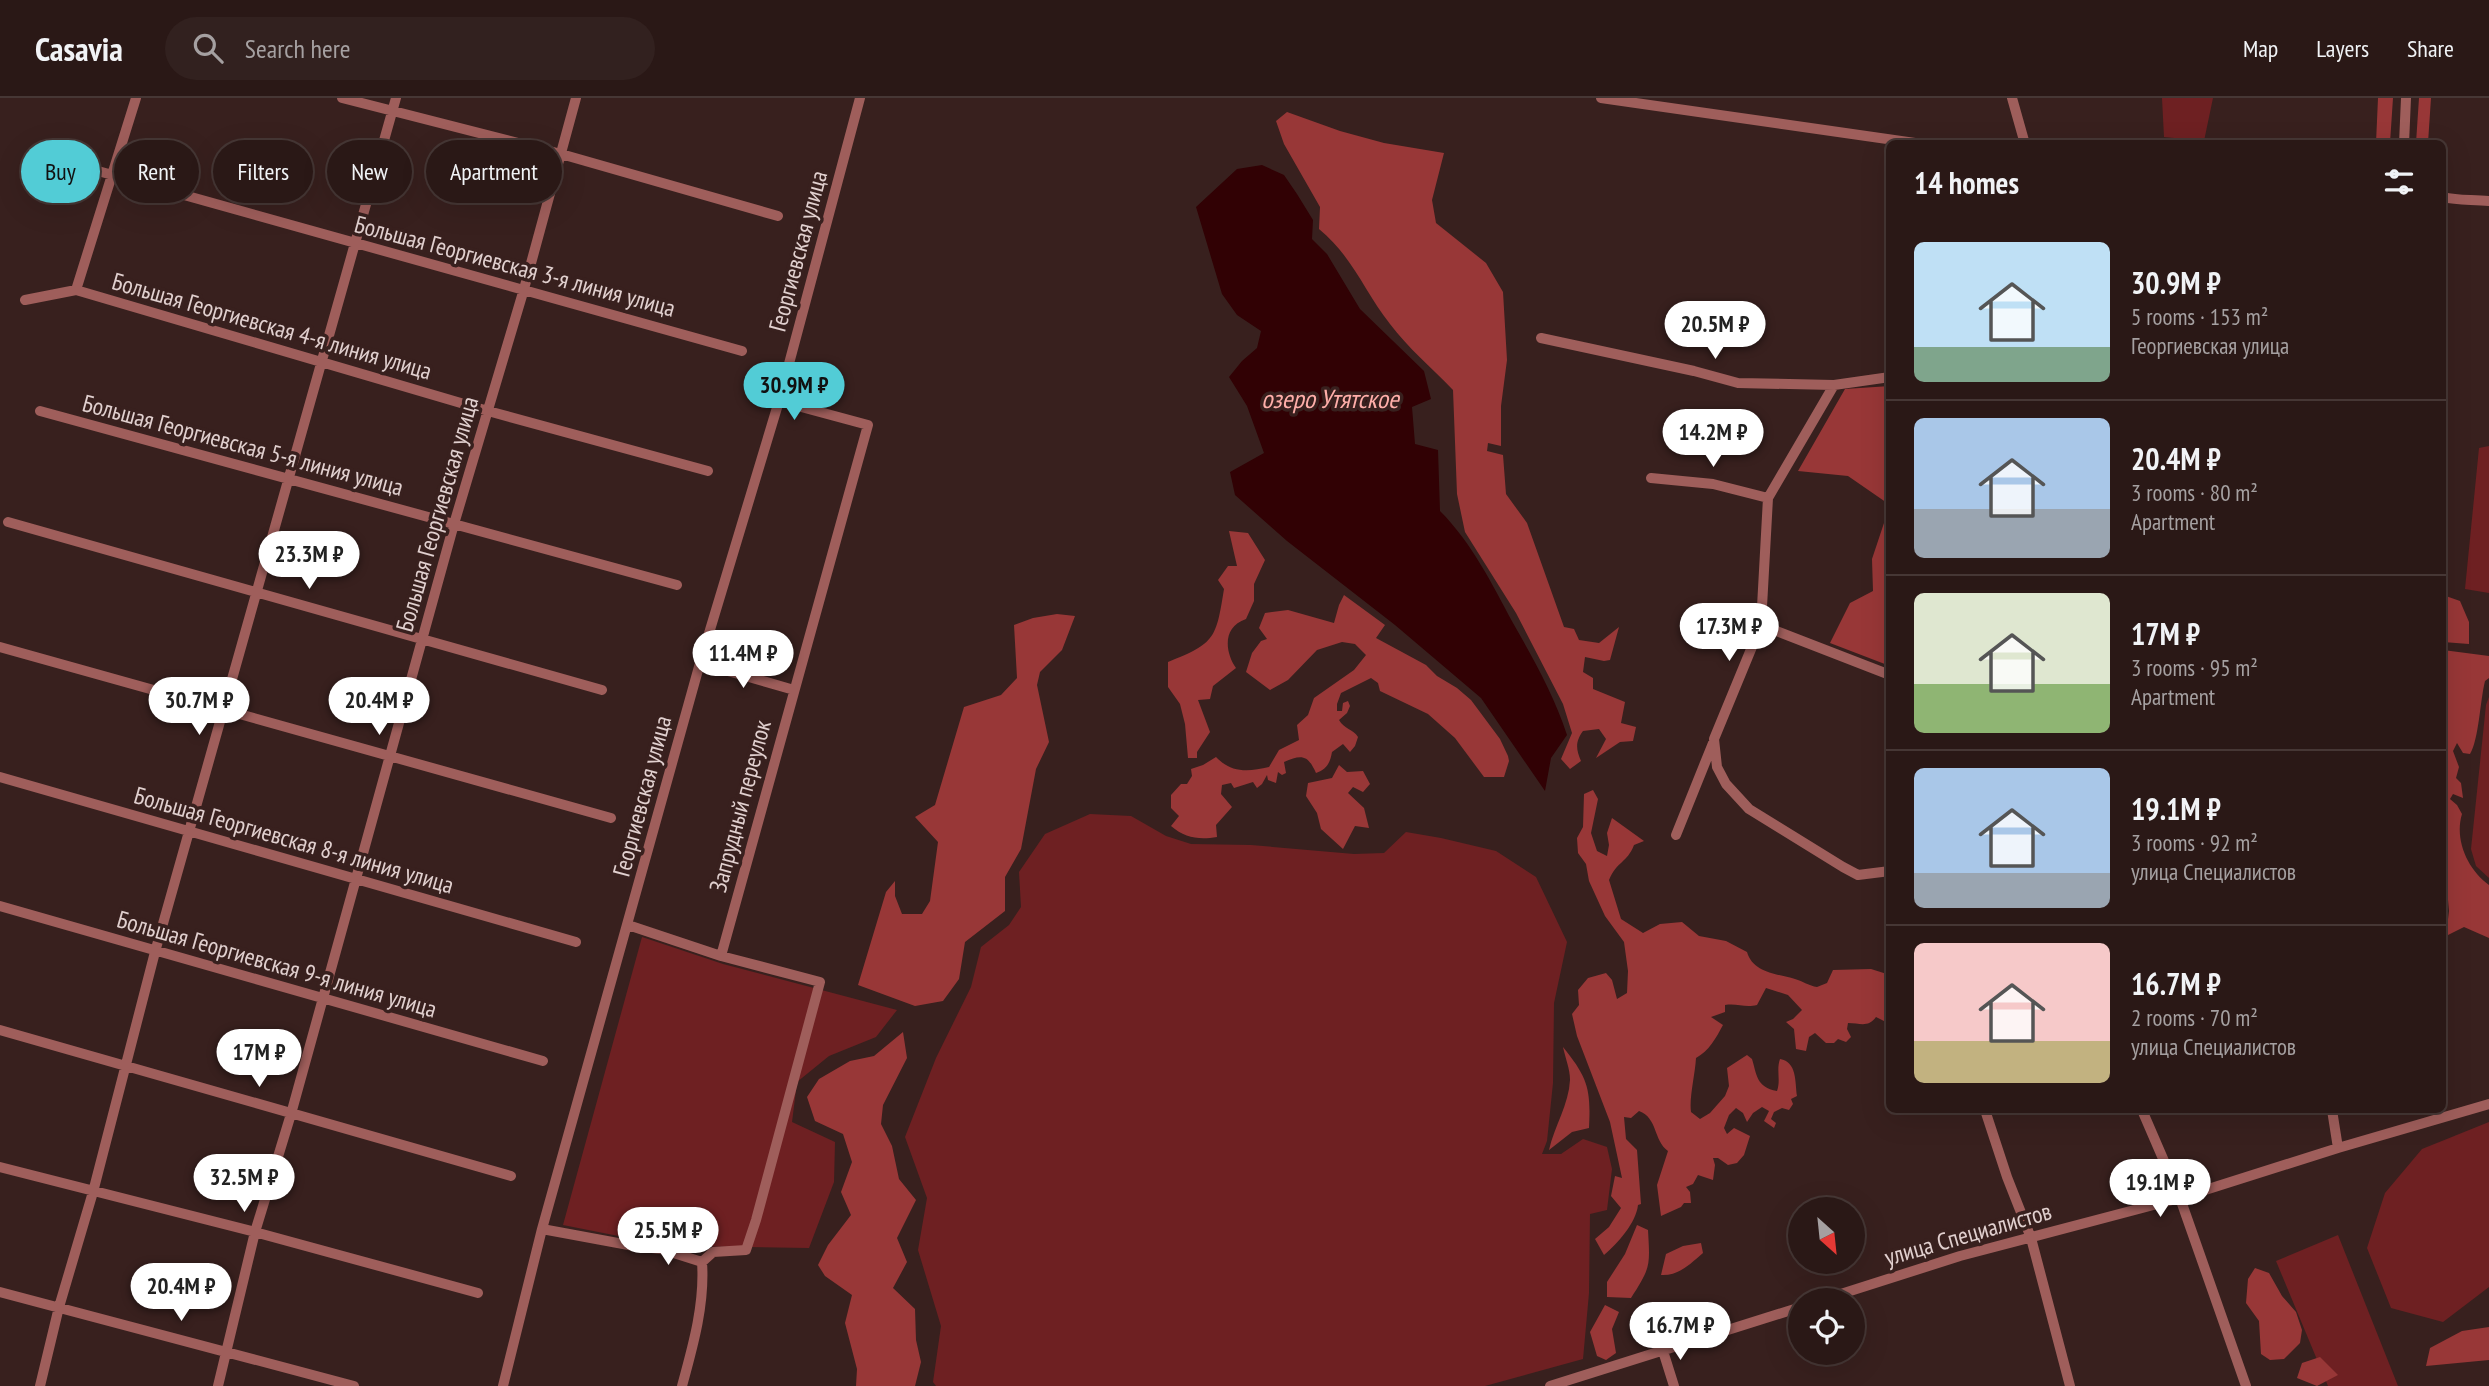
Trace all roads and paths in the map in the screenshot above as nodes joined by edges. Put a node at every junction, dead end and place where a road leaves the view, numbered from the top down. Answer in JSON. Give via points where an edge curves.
{"nodes":[{"id":1,"x":136,"y":98,"type":"edge"},
{"id":2,"x":342,"y":98,"type":"edge"},
{"id":3,"x":396,"y":98,"type":"edge"},
{"id":4,"x":576,"y":98,"type":"edge"},
{"id":5,"x":860,"y":98,"type":"edge"},
{"id":6,"x":1601,"y":98,"type":"edge"},
{"id":7,"x":2011,"y":98,"type":"edge"},
{"id":8,"x":2406,"y":98,"type":"edge"},
{"id":9,"x":392,"y":111,"type":"junction"},
{"id":10,"x":506,"y":140,"type":"edge"},
{"id":11,"x":1894,"y":140,"type":"edge"},
{"id":12,"x":2024,"y":140,"type":"edge"},
{"id":13,"x":2404,"y":140,"type":"edge"},
{"id":14,"x":562,"y":150,"type":"edge"},
{"id":15,"x":562,"y":154,"type":"edge"},
{"id":16,"x":100,"y":171,"type":"edge"},
{"id":17,"x":111,"y":174,"type":"junction"},
{"id":18,"x":2446,"y":198,"type":"edge"},
{"id":19,"x":2489,"y":201,"type":"edge"},
{"id":20,"x":548,"y":203,"type":"edge"},
{"id":21,"x":778,"y":216,"type":"dead end"},
{"id":22,"x":354,"y":244,"type":"junction"},
{"id":23,"x":524,"y":289,"type":"junction"},
{"id":24,"x":76,"y":290,"type":"junction"},
{"id":25,"x":25,"y":300,"type":"dead end"},
{"id":26,"x":1541,"y":338,"type":"dead end"},
{"id":27,"x":742,"y":351,"type":"dead end"},
{"id":28,"x":320,"y":363,"type":"junction"},
{"id":29,"x":1886,"y":378,"type":"edge"},
{"id":30,"x":1834,"y":385,"type":"junction"},
{"id":31,"x":779,"y":401,"type":"junction"},
{"id":32,"x":40,"y":411,"type":"dead end"},
{"id":33,"x":488,"y":411,"type":"junction"},
{"id":34,"x":708,"y":471,"type":"dead end"},
{"id":35,"x":287,"y":478,"type":"junction"},
{"id":36,"x":1651,"y":478,"type":"dead end"},
{"id":37,"x":1768,"y":498,"type":"junction"},
{"id":38,"x":8,"y":522,"type":"dead end"},
{"id":39,"x":454,"y":524,"type":"junction"},
{"id":40,"x":677,"y":585,"type":"dead end"},
{"id":41,"x":256,"y":592,"type":"junction"},
{"id":42,"x":1761,"y":625,"type":"junction"},
{"id":43,"x":424,"y":640,"type":"junction"},
{"id":44,"x":0,"y":647,"type":"edge"},
{"id":45,"x":701,"y":663,"type":"junction"},
{"id":46,"x":1886,"y":673,"type":"edge"},
{"id":47,"x":602,"y":690,"type":"dead end"},
{"id":48,"x":794,"y":690,"type":"junction"},
{"id":49,"x":222,"y":710,"type":"junction"},
{"id":50,"x":1714,"y":739,"type":"junction"},
{"id":51,"x":390,"y":755,"type":"junction"},
{"id":52,"x":0,"y":778,"type":"edge"},
{"id":53,"x":611,"y":818,"type":"dead end"},
{"id":54,"x":188,"y":833,"type":"junction"},
{"id":55,"x":1676,"y":835,"type":"dead end"},
{"id":56,"x":1886,"y":871,"type":"edge"},
{"id":57,"x":356,"y":879,"type":"junction"},
{"id":58,"x":0,"y":906,"type":"edge"},
{"id":59,"x":628,"y":925,"type":"junction"},
{"id":60,"x":576,"y":942,"type":"dead end"},
{"id":61,"x":155,"y":952,"type":"junction"},
{"id":62,"x":721,"y":956,"type":"junction"},
{"id":63,"x":322,"y":997,"type":"junction"},
{"id":64,"x":0,"y":1030,"type":"edge"},
{"id":65,"x":543,"y":1061,"type":"dead end"},
{"id":66,"x":126,"y":1065,"type":"junction"},
{"id":67,"x":2489,"y":1104,"type":"edge"},
{"id":68,"x":1986,"y":1113,"type":"edge"},
{"id":69,"x":2143,"y":1113,"type":"edge"},
{"id":70,"x":2332,"y":1113,"type":"edge"},
{"id":71,"x":291,"y":1114,"type":"junction"},
{"id":72,"x":2338,"y":1148,"type":"junction"},
{"id":73,"x":0,"y":1167,"type":"edge"},
{"id":74,"x":511,"y":1176,"type":"dead end"},
{"id":75,"x":93,"y":1192,"type":"junction"},
{"id":76,"x":2180,"y":1198,"type":"junction"},
{"id":77,"x":542,"y":1229,"type":"junction"},
{"id":78,"x":255,"y":1232,"type":"junction"},
{"id":79,"x":2031,"y":1238,"type":"junction"},
{"id":80,"x":702,"y":1262,"type":"junction"},
{"id":81,"x":1860,"y":1288,"type":"edge"},
{"id":82,"x":0,"y":1292,"type":"edge"},
{"id":83,"x":478,"y":1293,"type":"dead end"},
{"id":84,"x":59,"y":1307,"type":"junction"},
{"id":85,"x":1788,"y":1311,"type":"edge"},
{"id":86,"x":227,"y":1351,"type":"junction"},
{"id":87,"x":1663,"y":1351,"type":"junction"},
{"id":88,"x":40,"y":1386,"type":"edge"},
{"id":89,"x":218,"y":1386,"type":"edge"},
{"id":90,"x":354,"y":1386,"type":"edge"},
{"id":91,"x":503,"y":1386,"type":"edge"},
{"id":92,"x":682,"y":1386,"type":"edge"},
{"id":93,"x":1550,"y":1386,"type":"edge"},
{"id":94,"x":1674,"y":1386,"type":"edge"},
{"id":95,"x":2070,"y":1386,"type":"edge"},
{"id":96,"x":2246,"y":1386,"type":"edge"}],
"edges":[{"from":1,"to":17,"type":"street"},
{"from":2,"to":9,"type":"street"},
{"from":3,"to":9,"type":"street"},
{"from":4,"to":14,"type":"street","name":"Большая Георгиевская улица"},
{"from":5,"to":31,"type":"street","name":"Георгиевская улица"},
{"from":6,"to":11,"type":"street"},
{"from":7,"to":12,"type":"street"},
{"from":8,"to":13,"type":"street"},
{"from":9,"to":10,"type":"street"},
{"from":9,"to":22,"type":"street"},
{"from":15,"to":21,"type":"street"},
{"from":16,"to":17,"type":"street","name":"Большая Георгиевская 3-я линия улица"},
{"from":17,"to":22,"type":"street","name":"Большая Георгиевская 3-я линия улица"},
{"from":17,"to":24,"type":"street"},
{"from":18,"to":19,"type":"street"},
{"from":20,"to":23,"type":"street","name":"Большая Георгиевская улица"},
{"from":22,"to":23,"type":"street","name":"Большая Георгиевская 3-я линия улица"},
{"from":22,"to":28,"type":"street"},
{"from":23,"to":27,"type":"street","name":"Большая Георгиевская 3-я линия улица"},
{"from":23,"to":33,"type":"street","name":"Большая Георгиевская улица"},
{"from":24,"to":25,"type":"street","name":"Большая Георгиевская 4-я линия улица"},
{"from":24,"to":28,"type":"street","name":"Большая Георгиевская 4-я линия улица"},
{"from":26,"to":30,"type":"street","via":[[1738,383]]},
{"from":28,"to":33,"type":"street","name":"Большая Георгиевская 4-я линия улица"},
{"from":28,"to":35,"type":"street"},
{"from":29,"to":30,"type":"street"},
{"from":30,"to":37,"type":"street"},
{"from":31,"to":45,"type":"street","name":"Георгиевская улица"},
{"from":31,"to":48,"type":"street","name":"Запрудный переулок","via":[[868,425]]},
{"from":32,"to":35,"type":"street","name":"Большая Георгиевская 5-я линия улица"},
{"from":33,"to":34,"type":"street","name":"Большая Георгиевская 4-я линия улица"},
{"from":33,"to":39,"type":"street","name":"Большая Георгиевская улица"},
{"from":35,"to":39,"type":"street","name":"Большая Георгиевская 5-я линия улица"},
{"from":35,"to":41,"type":"street"},
{"from":36,"to":37,"type":"street","via":[[1713,484]]},
{"from":37,"to":42,"type":"street"},
{"from":38,"to":41,"type":"street"},
{"from":39,"to":40,"type":"street","name":"Большая Георгиевская 5-я линия улица"},
{"from":39,"to":43,"type":"street","name":"Большая Георгиевская улица"},
{"from":41,"to":43,"type":"street"},
{"from":41,"to":49,"type":"street"},
{"from":42,"to":46,"type":"street"},
{"from":42,"to":50,"type":"street"},
{"from":43,"to":47,"type":"street"},
{"from":43,"to":51,"type":"street","name":"Большая Георгиевская улица"},
{"from":44,"to":49,"type":"street"},
{"from":45,"to":48,"type":"street"},
{"from":45,"to":59,"type":"street","name":"Георгиевская улица"},
{"from":48,"to":62,"type":"street","name":"Запрудный переулок"},
{"from":49,"to":51,"type":"street"},
{"from":49,"to":54,"type":"street"},
{"from":50,"to":55,"type":"street"},
{"from":50,"to":56,"type":"street","via":[[1717,767],[1749,809],[1858,874]]},
{"from":51,"to":53,"type":"street"},
{"from":51,"to":57,"type":"street","name":"Большая Георгиевская улица"},
{"from":52,"to":54,"type":"street","name":"Большая Георгиевская 8-я линия улица"},
{"from":54,"to":57,"type":"street","name":"Большая Георгиевская 8-я линия улица"},
{"from":54,"to":61,"type":"street"},
{"from":57,"to":60,"type":"street","name":"Большая Георгиевская 8-я линия улица"},
{"from":57,"to":63,"type":"street","name":"Большая Георгиевская улица"},
{"from":58,"to":61,"type":"street","name":"Большая Георгиевская 9-я линия улица"},
{"from":59,"to":62,"type":"street"},
{"from":59,"to":77,"type":"street","name":"Георгиевская улица"},
{"from":61,"to":63,"type":"street","name":"Большая Георгиевская 9-я линия улица"},
{"from":61,"to":66,"type":"street"},
{"from":62,"to":80,"type":"street","via":[[820,982],[746,1250],[713,1252]]},
{"from":63,"to":65,"type":"street","name":"Большая Георгиевская 9-я линия улица"},
{"from":63,"to":71,"type":"street","name":"Большая Георгиевская улица"},
{"from":64,"to":66,"type":"street"},
{"from":66,"to":71,"type":"street"},
{"from":66,"to":75,"type":"street"},
{"from":67,"to":72,"type":"street","name":"улица Специалистов"},
{"from":68,"to":79,"type":"street"},
{"from":69,"to":76,"type":"street"},
{"from":70,"to":72,"type":"street"},
{"from":71,"to":74,"type":"street"},
{"from":71,"to":78,"type":"street","name":"Большая Георгиевская улица"},
{"from":72,"to":76,"type":"street","name":"улица Специалистов"},
{"from":73,"to":75,"type":"street"},
{"from":75,"to":78,"type":"street"},
{"from":75,"to":84,"type":"street"},
{"from":76,"to":79,"type":"street","name":"улица Специалистов"},
{"from":76,"to":96,"type":"street"},
{"from":77,"to":80,"type":"street","via":[[661,1249]]},
{"from":77,"to":91,"type":"street","name":"Георгиевская улица"},
{"from":78,"to":83,"type":"street"},
{"from":78,"to":86,"type":"street","name":"Большая Георгиевская улица"},
{"from":79,"to":81,"type":"street","name":"улица Специалистов"},
{"from":79,"to":95,"type":"street"},
{"from":80,"to":92,"type":"street","via":[[704,1286]]},
{"from":82,"to":84,"type":"street"},
{"from":84,"to":86,"type":"street"},
{"from":84,"to":88,"type":"street"},
{"from":85,"to":87,"type":"street"},
{"from":86,"to":89,"type":"street","name":"Большая Георгиевская улица"},
{"from":86,"to":90,"type":"street"},
{"from":87,"to":93,"type":"street"},
{"from":87,"to":94,"type":"street"}]}
